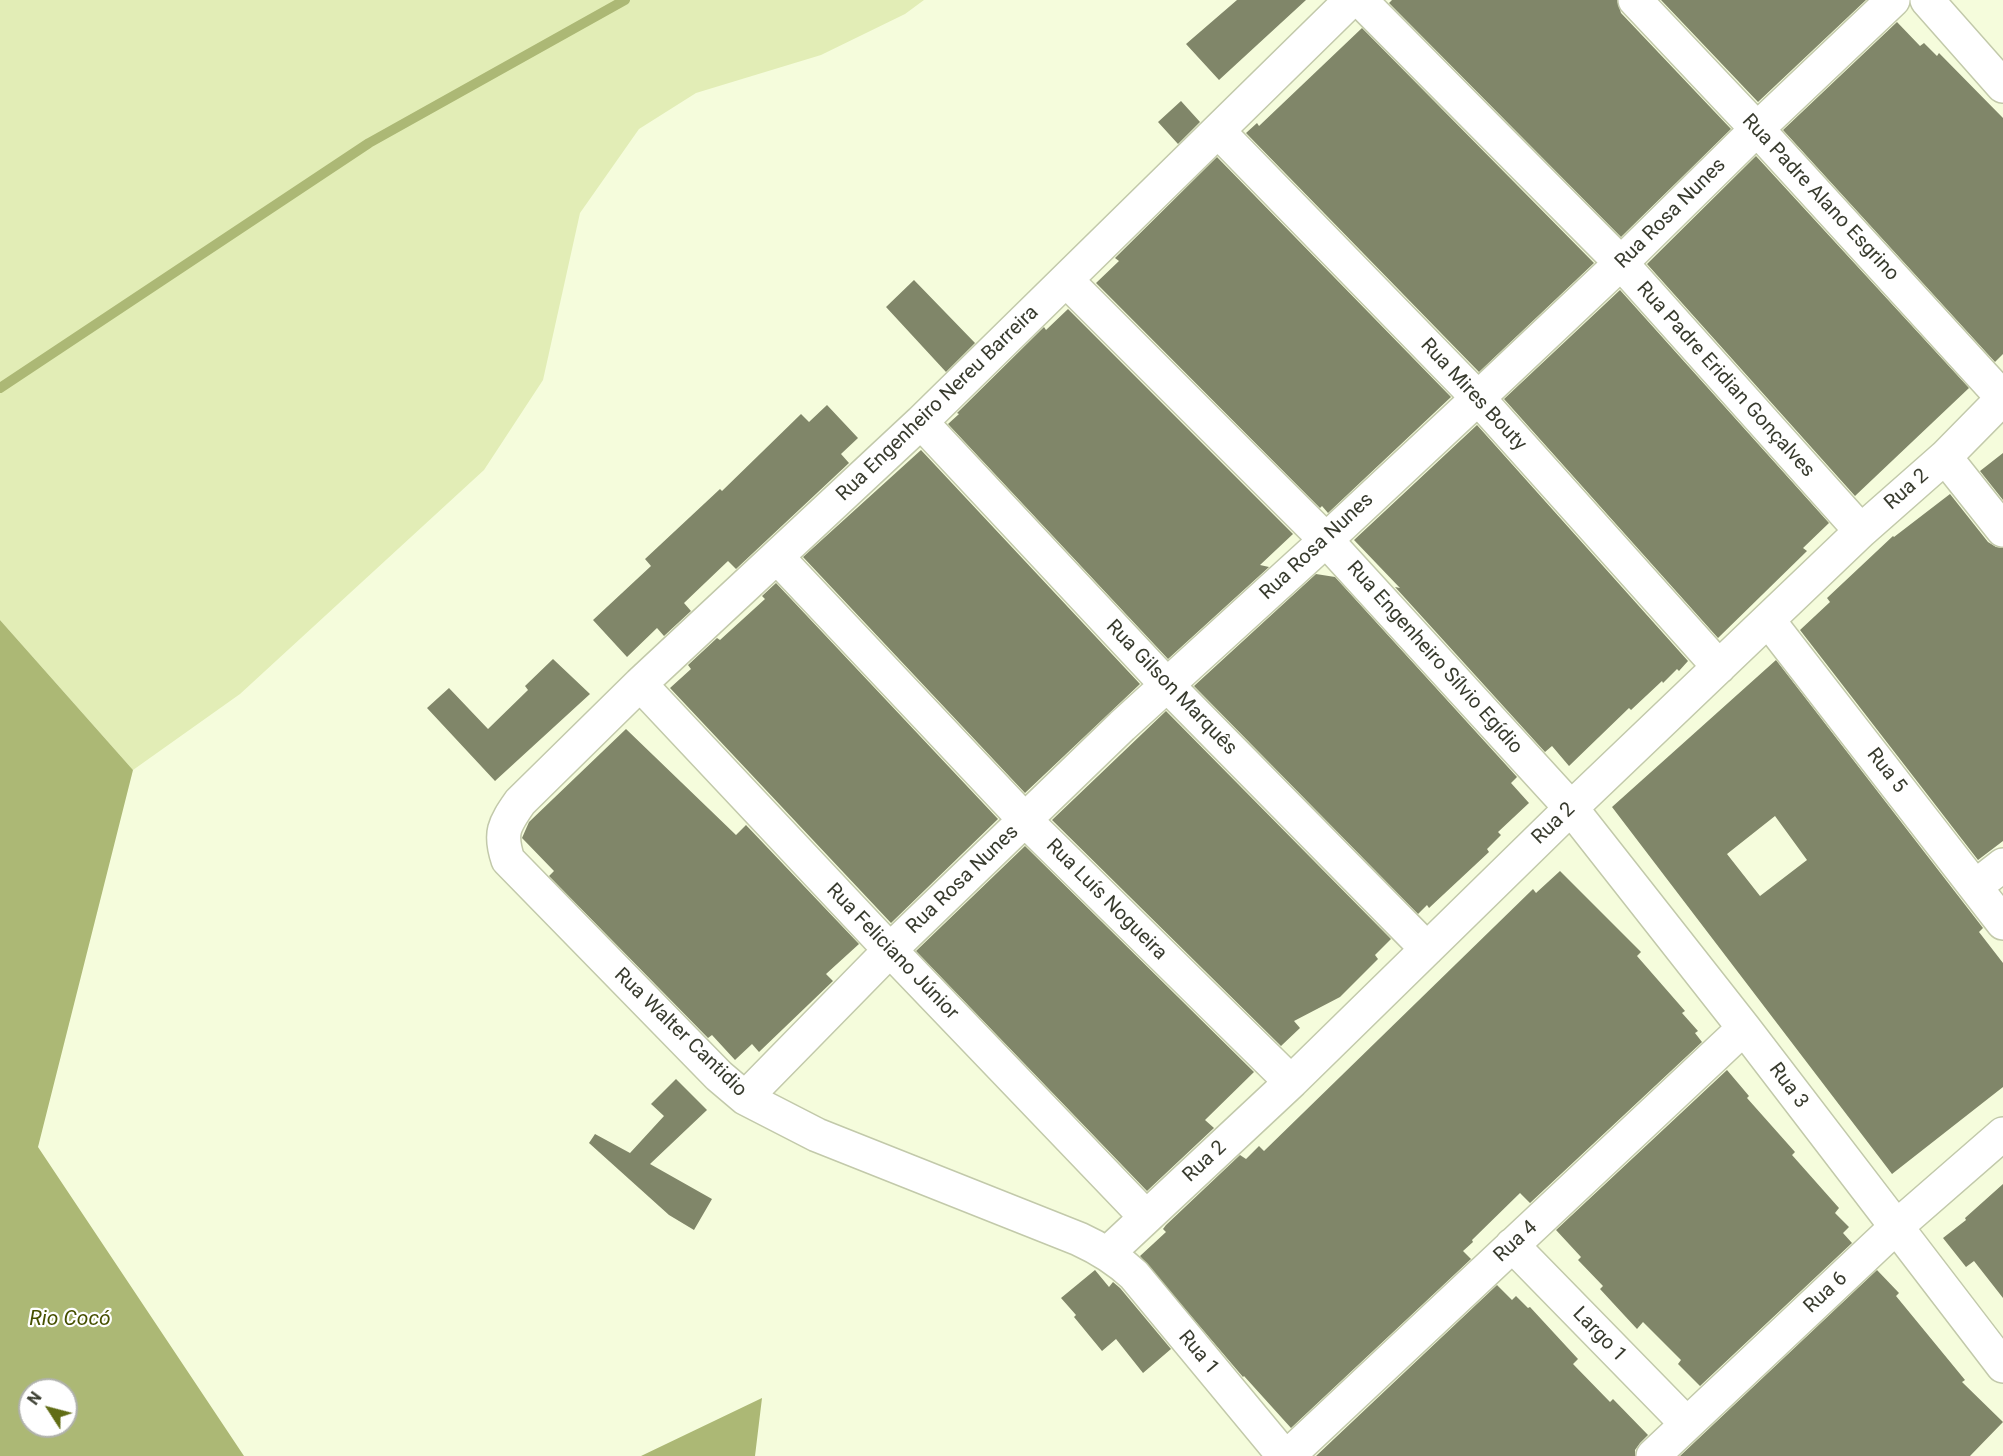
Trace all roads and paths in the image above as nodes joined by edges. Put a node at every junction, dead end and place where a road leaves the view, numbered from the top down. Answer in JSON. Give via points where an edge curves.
{"nodes":[{"id":1,"x":1351,"y":0,"type":"edge"},
{"id":2,"x":1360,"y":0,"type":"edge"},
{"id":3,"x":1635,"y":0,"type":"edge"},
{"id":4,"x":1893,"y":0,"type":"edge"},
{"id":5,"x":1927,"y":0,"type":"edge"},
{"id":6,"x":2003,"y":86,"type":"edge"},
{"id":7,"x":1757,"y":129,"type":"junction"},
{"id":8,"x":1218,"y":131,"type":"junction"},
{"id":9,"x":1621,"y":263,"type":"junction"},
{"id":10,"x":1067,"y":281,"type":"junction"},
{"id":11,"x":1478,"y":398,"type":"junction"},
{"id":12,"x":2003,"y":398,"type":"edge"},
{"id":13,"x":921,"y":422,"type":"junction"},
{"id":14,"x":1945,"y":457,"type":"junction"},
{"id":15,"x":1861,"y":531,"type":"junction"},
{"id":16,"x":2003,"y":531,"type":"edge"},
{"id":17,"x":1326,"y":540,"type":"junction"},
{"id":18,"x":777,"y":557,"type":"junction"},
{"id":19,"x":1768,"y":620,"type":"junction"},
{"id":20,"x":1719,"y":667,"type":"junction"},
{"id":21,"x":640,"y":684,"type":"junction"},
{"id":22,"x":1166,"y":684,"type":"junction"},
{"id":23,"x":520,"y":802,"type":"joint"},
{"id":24,"x":1570,"y":808,"type":"junction"},
{"id":25,"x":1025,"y":820,"type":"junction"},
{"id":26,"x":2003,"y":865,"type":"edge"},
{"id":27,"x":1976,"y":886,"type":"junction"},
{"id":28,"x":2002,"y":919,"type":"edge"},
{"id":29,"x":1427,"y":949,"type":"junction"},
{"id":30,"x":890,"y":950,"type":"junction"},
{"id":31,"x":1744,"y":1028,"type":"junction"},
{"id":32,"x":1291,"y":1082,"type":"junction"},
{"id":33,"x":745,"y":1098,"type":"junction"},
{"id":34,"x":2003,"y":1134,"type":"edge"},
{"id":35,"x":1146,"y":1217,"type":"junction"},
{"id":36,"x":1895,"y":1228,"type":"junction"},
{"id":37,"x":1512,"y":1245,"type":"junction"},
{"id":38,"x":1108,"y":1253,"type":"junction"},
{"id":39,"x":2003,"y":1366,"type":"edge"},
{"id":40,"x":1687,"y":1424,"type":"junction"},
{"id":41,"x":1286,"y":1456,"type":"edge"},
{"id":42,"x":1653,"y":1456,"type":"edge"}],
"edges":[{"from":1,"to":8,"type":"street","name":"Rua Engenheiro Nereu Barreira"},
{"from":2,"to":9,"type":"street","name":"Rua Padre Eridian Gonçalves"},
{"from":3,"to":7,"type":"street","name":"Rua Padre Alano Esgrino"},
{"from":4,"to":7,"type":"street","name":"Rua Rosa Nunes"},
{"from":5,"to":6,"type":"street"},
{"from":7,"to":9,"type":"street","name":"Rua Rosa Nunes"},
{"from":7,"to":12,"type":"street","name":"Rua Padre Alano Esgrino"},
{"from":8,"to":10,"type":"street","name":"Rua Engenheiro Nereu Barreira"},
{"from":8,"to":11,"type":"street","name":"Rua Mires Bouty"},
{"from":9,"to":11,"type":"street","name":"Rua Rosa Nunes"},
{"from":9,"to":15,"type":"street","name":"Rua Padre Eridian Gonçalves"},
{"from":10,"to":13,"type":"street","name":"Rua Engenheiro Nereu Barreira"},
{"from":10,"to":17,"type":"street","name":"Rua Engenheiro Sílvio Egídio"},
{"from":11,"to":17,"type":"street","name":"Rua Rosa Nunes"},
{"from":11,"to":20,"type":"street","name":"Rua Mires Bouty"},
{"from":12,"to":14,"type":"street","name":"Rua 2"},
{"from":13,"to":18,"type":"street","name":"Rua Engenheiro Nereu Barreira"},
{"from":13,"to":22,"type":"street","name":"Rua Gilson Marquês"},
{"from":14,"to":15,"type":"street","name":"Rua 2"},
{"from":14,"to":16,"type":"street"},
{"from":15,"to":19,"type":"street","name":"Rua 2"},
{"from":17,"to":22,"type":"street","name":"Rua Rosa Nunes"},
{"from":17,"to":24,"type":"street","name":"Rua Engenheiro Sílvio Egídio"},
{"from":18,"to":21,"type":"street","name":"Rua Engenheiro Nereu Barreira"},
{"from":18,"to":25,"type":"street","name":"Rua Luís Nogueira"},
{"from":19,"to":20,"type":"street","name":"Rua 2"},
{"from":19,"to":27,"type":"street","name":"Rua 5"},
{"from":20,"to":24,"type":"street","name":"Rua 2"},
{"from":21,"to":23,"type":"street","name":"Rua Engenheiro Nereu Barreira"},
{"from":21,"to":30,"type":"street","name":"Rua Feliciano Júnior"},
{"from":22,"to":25,"type":"street","name":"Rua Rosa Nunes"},
{"from":22,"to":29,"type":"street","name":"Rua Gilson Marquês"},
{"from":23,"to":33,"type":"street","name":"Rua Walter Cantidio","via":[[506,823],[502,843],[508,860]]},
{"from":24,"to":29,"type":"street","name":"Rua 2"},
{"from":24,"to":31,"type":"street","name":"Rua 3"},
{"from":25,"to":30,"type":"street","name":"Rua Rosa Nunes"},
{"from":25,"to":32,"type":"street","name":"Rua Luís Nogueira"},
{"from":26,"to":27,"type":"street"},
{"from":27,"to":28,"type":"street","name":"Rua 5"},
{"from":29,"to":32,"type":"street","name":"Rua 2"},
{"from":30,"to":33,"type":"street","name":"Rua Rosa Nunes"},
{"from":30,"to":35,"type":"street","name":"Rua Feliciano Júnior"},
{"from":31,"to":36,"type":"street","name":"Rua 3"},
{"from":31,"to":37,"type":"street","name":"Rua 4"},
{"from":32,"to":35,"type":"street","name":"Rua 2"},
{"from":33,"to":38,"type":"street","name":"Rua Walter Cantidio","via":[[818,1135]]},
{"from":34,"to":36,"type":"street","name":"Rua 6"},
{"from":35,"to":38,"type":"street","name":"Rua 2"},
{"from":36,"to":39,"type":"street","name":"Rua 3"},
{"from":36,"to":40,"type":"street","name":"Rua 6"},
{"from":37,"to":40,"type":"street","name":"Largo 1"},
{"from":37,"to":41,"type":"street","name":"Rua 4"},
{"from":38,"to":41,"type":"street","name":"Rua 1","via":[[1134,1275]]},
{"from":40,"to":42,"type":"street","name":"Rua 6"}]}
